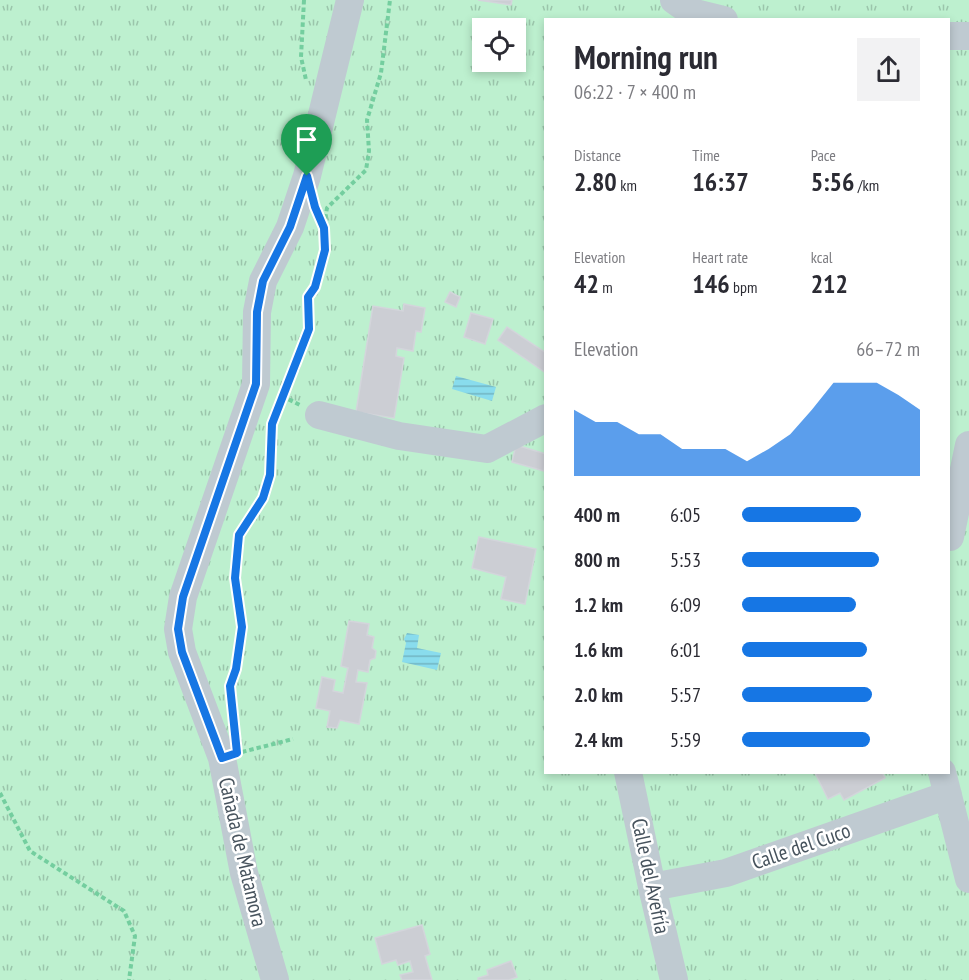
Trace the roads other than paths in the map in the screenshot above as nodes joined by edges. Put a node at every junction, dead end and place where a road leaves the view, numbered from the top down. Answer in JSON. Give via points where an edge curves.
{"nodes":[{"id":1,"x":350,"y":0,"type":"edge"},
{"id":2,"x":674,"y":0,"type":"edge"},
{"id":3,"x":716,"y":18,"type":"edge"},
{"id":4,"x":950,"y":36,"type":"edge"},
{"id":5,"x":969,"y":36,"type":"edge"},
{"id":6,"x":319,"y":415,"type":"road end"},
{"id":7,"x":544,"y":419,"type":"edge"},
{"id":8,"x":963,"y":456,"type":"edge"},
{"id":9,"x":950,"y":537,"type":"edge"},
{"id":10,"x":628,"y":774,"type":"edge"},
{"id":11,"x":945,"y":784,"type":"edge"},
{"id":12,"x":969,"y":879,"type":"edge"},
{"id":13,"x":652,"y":887,"type":"junction"},
{"id":14,"x":275,"y":980,"type":"edge"},
{"id":15,"x":674,"y":980,"type":"edge"}],
"edges":[{"from":1,"to":14,"type":"street","name":"Cañada de Matamora","via":[[307,176],[290,227],[263,281],[257,312],[256,384],[183,597],[178,629],[182,652],[222,758],[244,873]]},
{"from":2,"to":3,"type":"street","via":[[691,12]]},
{"from":4,"to":5,"type":"street"},
{"from":6,"to":7,"type":"street","via":[[399,436],[488,449]]},
{"from":8,"to":9,"type":"street"},
{"from":10,"to":13,"type":"street","name":"Calle del Avefría"},
{"from":11,"to":12,"type":"street"},
{"from":11,"to":13,"type":"street","name":"Calle del Cuco","via":[[726,873]]},
{"from":13,"to":15,"type":"street","name":"Calle del Avefría"}]}
